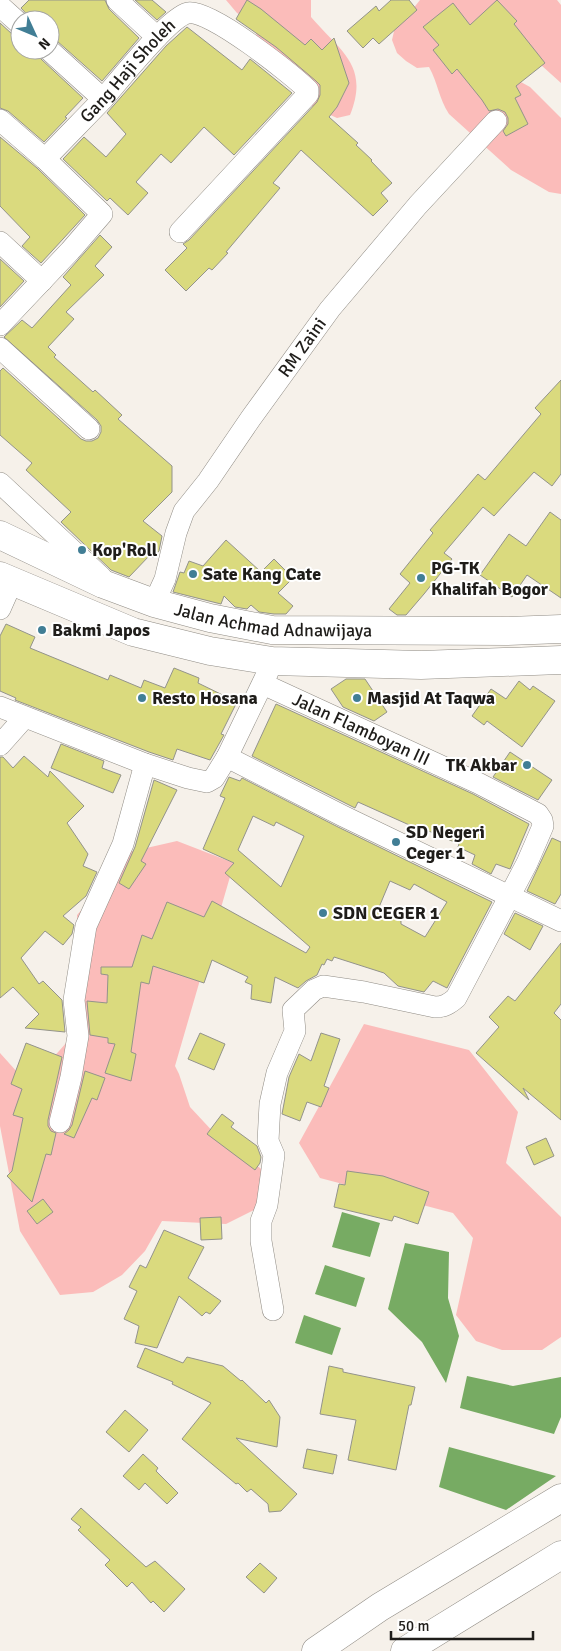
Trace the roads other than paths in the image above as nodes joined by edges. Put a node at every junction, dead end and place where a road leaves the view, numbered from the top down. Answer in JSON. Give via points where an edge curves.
{"nodes":[{"id":1,"x":117,"y":0,"type":"edge"},
{"id":2,"x":0,"y":6,"type":"edge"},
{"id":3,"x":10,"y":15,"type":"edge"},
{"id":4,"x":157,"y":37,"type":"junction"},
{"id":5,"x":60,"y":60,"type":"edge"},
{"id":6,"x":103,"y":99,"type":"junction"},
{"id":7,"x":0,"y":120,"type":"edge"},
{"id":8,"x":496,"y":121,"type":"dead end"},
{"id":9,"x":44,"y":159,"type":"junction"},
{"id":10,"x":180,"y":232,"type":"dead end"},
{"id":11,"x":0,"y":242,"type":"edge"},
{"id":12,"x":42,"y":281,"type":"junction"},
{"id":13,"x":0,"y":325,"type":"edge"},
{"id":14,"x":0,"y":348,"type":"edge"},
{"id":15,"x":89,"y":429,"type":"dead end"},
{"id":16,"x":0,"y":483,"type":"edge"},
{"id":17,"x":0,"y":536,"type":"edge"},
{"id":18,"x":6,"y":579,"type":"edge"},
{"id":19,"x":103,"y":584,"type":"junction"},
{"id":20,"x":154,"y":603,"type":"junction"},
{"id":21,"x":0,"y":609,"type":"edge"},
{"id":22,"x":561,"y":628,"type":"edge"},
{"id":23,"x":561,"y":660,"type":"edge"},
{"id":24,"x":267,"y":673,"type":"junction"},
{"id":25,"x":0,"y":707,"type":"edge"},
{"id":26,"x":24,"y":718,"type":"junction"},
{"id":27,"x":0,"y":745,"type":"edge"},
{"id":28,"x":227,"y":757,"type":"junction"},
{"id":29,"x":145,"y":764,"type":"junction"},
{"id":30,"x":511,"y":896,"type":"junction"},
{"id":31,"x":561,"y":921,"type":"edge"},
{"id":32,"x":60,"y":1122,"type":"dead end"},
{"id":33,"x":274,"y":1310,"type":"dead end"},
{"id":34,"x":561,"y":1498,"type":"edge"},
{"id":35,"x":561,"y":1555,"type":"edge"},
{"id":36,"x":407,"y":1650,"type":"edge"},
{"id":37,"x":316,"y":1651,"type":"edge"}],
"edges":[{"from":1,"to":4,"type":"street"},
{"from":2,"to":3,"type":"street"},
{"from":4,"to":6,"type":"street","name":"Gang Haji Sholeh"},
{"from":4,"to":10,"type":"street","name":"Gang Haji Sholeh","via":[[179,18],[188,13],[198,14],[242,39],[308,90],[303,100]]},
{"from":5,"to":6,"type":"street"},
{"from":6,"to":9,"type":"street","name":"Gang Haji Sholeh"},
{"from":7,"to":9,"type":"street"},
{"from":8,"to":20,"type":"street","name":"RM Zaini","via":[[418,205],[330,309],[184,511]]},
{"from":9,"to":12,"type":"street","via":[[102,214]]},
{"from":11,"to":12,"type":"street"},
{"from":12,"to":13,"type":"street"},
{"from":14,"to":15,"type":"street"},
{"from":16,"to":19,"type":"street","via":[[101,577]]},
{"from":17,"to":19,"type":"main road","name":"Jalan Achmad Adnawijaya"},
{"from":18,"to":21,"type":"street"},
{"from":18,"to":24,"type":"main road","name":"Jalan Achmad Adnawijaya","via":[[133,632],[210,651]]},
{"from":19,"to":20,"type":"main road","name":"Jalan Achmad Adnawijaya"},
{"from":20,"to":22,"type":"main road","name":"Jalan Achmad Adnawijaya","via":[[272,630],[506,631]]},
{"from":23,"to":24,"type":"main road","name":"Jalan Achmad Adnawijaya"},
{"from":24,"to":28,"type":"street"},
{"from":24,"to":30,"type":"street","name":"Jalan Flamboyan III","via":[[407,749],[538,814],[543,826],[541,833]]},
{"from":25,"to":26,"type":"street"},
{"from":26,"to":27,"type":"street"},
{"from":26,"to":29,"type":"street"},
{"from":28,"to":29,"type":"street","via":[[214,778],[207,782]]},
{"from":28,"to":30,"type":"street"},
{"from":29,"to":32,"type":"street","via":[[123,844],[86,926],[74,1000],[78,1036]]},
{"from":30,"to":31,"type":"street"},
{"from":30,"to":33,"type":"street","via":[[456,998],[447,1006],[435,1007],[323,986],[293,1010],[295,1031],[277,1074],[270,1104],[268,1141],[274,1155],[267,1205],[261,1221],[261,1241]]},
{"from":34,"to":37,"type":"main road","via":[[380,1607]]},
{"from":35,"to":36,"type":"main road"}]}
